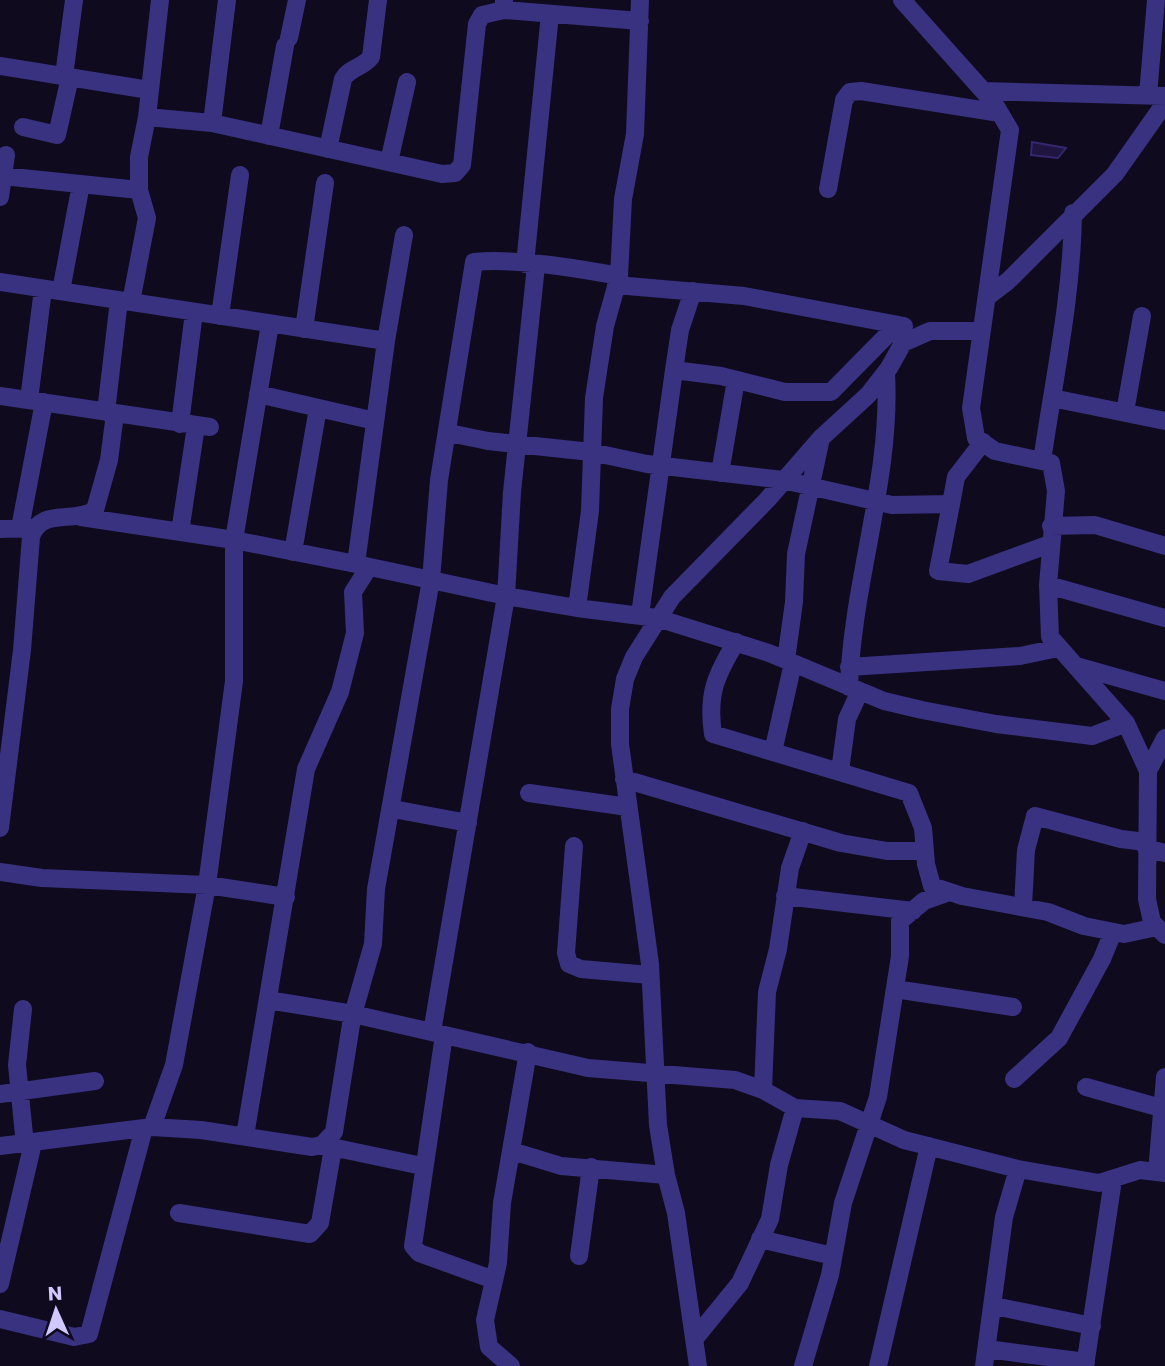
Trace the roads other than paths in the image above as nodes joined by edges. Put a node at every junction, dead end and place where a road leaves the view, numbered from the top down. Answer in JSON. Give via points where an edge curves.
{"nodes":[{"id":1,"x":74,"y":0,"type":"edge"},
{"id":2,"x":160,"y":0,"type":"edge"},
{"id":3,"x":227,"y":0,"type":"edge"},
{"id":4,"x":297,"y":0,"type":"edge"},
{"id":5,"x":378,"y":0,"type":"edge"},
{"id":6,"x":640,"y":0,"type":"edge"},
{"id":7,"x":902,"y":0,"type":"edge"},
{"id":8,"x":1156,"y":0,"type":"edge"},
{"id":9,"x":504,"y":5,"type":"edge"},
{"id":10,"x":550,"y":14,"type":"junction"},
{"id":11,"x":640,"y":21,"type":"junction"},
{"id":12,"x":0,"y":66,"type":"edge"},
{"id":13,"x":67,"y":76,"type":"junction"},
{"id":14,"x":407,"y":82,"type":"dead end"},
{"id":15,"x":149,"y":90,"type":"junction"},
{"id":16,"x":984,"y":91,"type":"junction"},
{"id":17,"x":1156,"y":95,"type":"edge"},
{"id":18,"x":1165,"y":103,"type":"edge"},
{"id":19,"x":1000,"y":113,"type":"junction"},
{"id":20,"x":147,"y":117,"type":"junction"},
{"id":21,"x":212,"y":123,"type":"junction"},
{"id":22,"x":23,"y":127,"type":"dead end"},
{"id":23,"x":269,"y":136,"type":"junction"},
{"id":24,"x":328,"y":149,"type":"junction"},
{"id":25,"x":6,"y":155,"type":"dead end"},
{"id":26,"x":389,"y":163,"type":"junction"},
{"id":27,"x":240,"y":175,"type":"dead end"},
{"id":28,"x":2,"y":176,"type":"junction"},
{"id":29,"x":325,"y":183,"type":"dead end"},
{"id":30,"x":81,"y":184,"type":"junction"},
{"id":31,"x":828,"y":189,"type":"dead end"},
{"id":32,"x":139,"y":190,"type":"junction"},
{"id":33,"x":0,"y":197,"type":"edge"},
{"id":34,"x":1073,"y":213,"type":"junction"},
{"id":35,"x":404,"y":235,"type":"dead end"},
{"id":36,"x":530,"y":265,"type":"junction"},
{"id":37,"x":618,"y":281,"type":"junction"},
{"id":38,"x":0,"y":282,"type":"edge"},
{"id":39,"x":52,"y":290,"type":"junction"},
{"id":40,"x":693,"y":291,"type":"junction"},
{"id":41,"x":986,"y":297,"type":"junction"},
{"id":42,"x":125,"y":301,"type":"junction"},
{"id":43,"x":194,"y":312,"type":"junction"},
{"id":44,"x":220,"y":316,"type":"junction"},
{"id":45,"x":1142,"y":316,"type":"dead end"},
{"id":46,"x":270,"y":324,"type":"junction"},
{"id":47,"x":897,"y":325,"type":"junction"},
{"id":48,"x":304,"y":329,"type":"junction"},
{"id":49,"x":930,"y":331,"type":"junction"},
{"id":50,"x":982,"y":331,"type":"junction"},
{"id":51,"x":386,"y":341,"type":"junction"},
{"id":52,"x":674,"y":370,"type":"junction"},
{"id":53,"x":886,"y":373,"type":"junction"},
{"id":54,"x":736,"y":380,"type":"junction"},
{"id":55,"x":258,"y":394,"type":"junction"},
{"id":56,"x":0,"y":396,"type":"edge"},
{"id":57,"x":1052,"y":398,"type":"junction"},
{"id":58,"x":37,"y":401,"type":"junction"},
{"id":59,"x":318,"y":408,"type":"junction"},
{"id":60,"x":1125,"y":412,"type":"junction"},
{"id":61,"x":110,"y":413,"type":"junction"},
{"id":62,"x":375,"y":421,"type":"junction"},
{"id":63,"x":1165,"y":421,"type":"edge"},
{"id":64,"x":195,"y":426,"type":"junction"},
{"id":65,"x":449,"y":433,"type":"junction"},
{"id":66,"x":821,"y":438,"type":"junction"},
{"id":67,"x":983,"y":442,"type":"junction"},
{"id":68,"x":518,"y":444,"type":"junction"},
{"id":69,"x":591,"y":452,"type":"junction"},
{"id":70,"x":1042,"y":461,"type":"junction"},
{"id":71,"x":659,"y":465,"type":"junction"},
{"id":72,"x":720,"y":473,"type":"junction"},
{"id":73,"x":783,"y":480,"type":"junction"},
{"id":74,"x":811,"y":485,"type":"junction"},
{"id":75,"x":874,"y":502,"type":"junction"},
{"id":76,"x":951,"y":504,"type":"junction"},
{"id":77,"x":81,"y":517,"type":"junction"},
{"id":78,"x":1051,"y":526,"type":"junction"},
{"id":79,"x":27,"y":528,"type":"junction"},
{"id":80,"x":0,"y":529,"type":"edge"},
{"id":81,"x":180,"y":532,"type":"junction"},
{"id":82,"x":234,"y":540,"type":"junction"},
{"id":83,"x":1050,"y":544,"type":"junction"},
{"id":84,"x":1165,"y":546,"type":"edge"},
{"id":85,"x":293,"y":552,"type":"junction"},
{"id":86,"x":362,"y":565,"type":"junction"},
{"id":87,"x":431,"y":580,"type":"junction"},
{"id":88,"x":1048,"y":585,"type":"junction"},
{"id":89,"x":506,"y":596,"type":"junction"},
{"id":90,"x":577,"y":608,"type":"junction"},
{"id":91,"x":648,"y":616,"type":"junction"},
{"id":92,"x":1165,"y":618,"type":"edge"},
{"id":93,"x":736,"y":642,"type":"junction"},
{"id":94,"x":1058,"y":648,"type":"junction"},
{"id":95,"x":789,"y":662,"type":"junction"},
{"id":96,"x":1072,"y":665,"type":"junction"},
{"id":97,"x":849,"y":667,"type":"junction"},
{"id":98,"x":854,"y":689,"type":"junction"},
{"id":99,"x":1165,"y":691,"type":"edge"},
{"id":100,"x":1126,"y":723,"type":"junction"},
{"id":101,"x":1165,"y":738,"type":"edge"},
{"id":102,"x":774,"y":752,"type":"junction"},
{"id":103,"x":840,"y":771,"type":"junction"},
{"id":104,"x":1148,"y":771,"type":"junction"},
{"id":105,"x":624,"y":779,"type":"junction"},
{"id":106,"x":529,"y":793,"type":"dead end"},
{"id":107,"x":628,"y":807,"type":"junction"},
{"id":108,"x":393,"y":809,"type":"junction"},
{"id":109,"x":468,"y":823,"type":"junction"},
{"id":110,"x":0,"y":828,"type":"edge"},
{"id":111,"x":803,"y":831,"type":"junction"},
{"id":112,"x":1146,"y":845,"type":"junction"},
{"id":113,"x":574,"y":846,"type":"dead end"},
{"id":114,"x":925,"y":850,"type":"junction"},
{"id":115,"x":1165,"y":853,"type":"edge"},
{"id":116,"x":0,"y":872,"type":"edge"},
{"id":117,"x":207,"y":885,"type":"junction"},
{"id":118,"x":949,"y":892,"type":"junction"},
{"id":119,"x":785,"y":896,"type":"junction"},
{"id":120,"x":286,"y":897,"type":"junction"},
{"id":121,"x":1023,"y":906,"type":"junction"},
{"id":122,"x":913,"y":911,"type":"junction"},
{"id":123,"x":1161,"y":931,"type":"edge"},
{"id":124,"x":1113,"y":932,"type":"junction"},
{"id":125,"x":650,"y":975,"type":"junction"},
{"id":126,"x":895,"y":989,"type":"junction"},
{"id":127,"x":268,"y":1000,"type":"junction"},
{"id":128,"x":1013,"y":1007,"type":"dead end"},
{"id":129,"x":23,"y":1009,"type":"dead end"},
{"id":130,"x":353,"y":1014,"type":"junction"},
{"id":131,"x":438,"y":1033,"type":"junction"},
{"id":132,"x":528,"y":1052,"type":"junction"},
{"id":133,"x":654,"y":1072,"type":"junction"},
{"id":134,"x":1165,"y":1077,"type":"edge"},
{"id":135,"x":1014,"y":1080,"type":"dead end"},
{"id":136,"x":95,"y":1081,"type":"dead end"},
{"id":137,"x":1086,"y":1087,"type":"dead end"},
{"id":138,"x":763,"y":1090,"type":"junction"},
{"id":139,"x":21,"y":1093,"type":"junction"},
{"id":140,"x":0,"y":1094,"type":"edge"},
{"id":141,"x":794,"y":1108,"type":"junction"},
{"id":142,"x":1161,"y":1108,"type":"junction"},
{"id":143,"x":872,"y":1124,"type":"junction"},
{"id":144,"x":148,"y":1127,"type":"junction"},
{"id":145,"x":245,"y":1136,"type":"junction"},
{"id":146,"x":29,"y":1144,"type":"junction"},
{"id":147,"x":0,"y":1146,"type":"edge"},
{"id":148,"x":328,"y":1146,"type":"junction"},
{"id":149,"x":929,"y":1146,"type":"junction"},
{"id":150,"x":512,"y":1151,"type":"junction"},
{"id":151,"x":422,"y":1166,"type":"junction"},
{"id":152,"x":591,"y":1167,"type":"junction"},
{"id":153,"x":1018,"y":1169,"type":"junction"},
{"id":154,"x":1161,"y":1173,"type":"edge"},
{"id":155,"x":666,"y":1175,"type":"junction"},
{"id":156,"x":1113,"y":1180,"type":"junction"},
{"id":157,"x":179,"y":1213,"type":"dead end"},
{"id":158,"x":760,"y":1239,"type":"junction"},
{"id":159,"x":579,"y":1256,"type":"dead end"},
{"id":160,"x":833,"y":1256,"type":"junction"},
{"id":161,"x":494,"y":1280,"type":"junction"},
{"id":162,"x":0,"y":1284,"type":"edge"},
{"id":163,"x":993,"y":1306,"type":"junction"},
{"id":164,"x":0,"y":1319,"type":"edge"},
{"id":165,"x":1091,"y":1326,"type":"junction"},
{"id":166,"x":696,"y":1337,"type":"junction"},
{"id":167,"x":985,"y":1357,"type":"edge"},
{"id":168,"x":1086,"y":1364,"type":"edge"},
{"id":169,"x":511,"y":1366,"type":"edge"},
{"id":170,"x":698,"y":1366,"type":"edge"},
{"id":171,"x":803,"y":1366,"type":"edge"},
{"id":172,"x":878,"y":1366,"type":"edge"}],
"edges":[{"from":1,"to":13,"type":"street"},
{"from":2,"to":15,"type":"street"},
{"from":3,"to":21,"type":"street"},
{"from":4,"to":23,"type":"street"},
{"from":5,"to":24,"type":"street","via":[[371,57],[343,79]]},
{"from":6,"to":11,"type":"street"},
{"from":7,"to":16,"type":"street"},
{"from":8,"to":17,"type":"street"},
{"from":9,"to":10,"type":"street"},
{"from":9,"to":26,"type":"street","via":[[482,15],[477,24],[459,170],[442,174]]},
{"from":10,"to":11,"type":"street"},
{"from":10,"to":36,"type":"street"},
{"from":11,"to":37,"type":"street","via":[[635,134],[623,199]]},
{"from":12,"to":13,"type":"street"},
{"from":13,"to":15,"type":"street"},
{"from":13,"to":22,"type":"street","via":[[57,135]]},
{"from":14,"to":26,"type":"street"},
{"from":15,"to":20,"type":"street"},
{"from":16,"to":17,"type":"street"},
{"from":16,"to":19,"type":"street"},
{"from":18,"to":34,"type":"street","via":[[1115,174]]},
{"from":19,"to":31,"type":"street","via":[[850,92],[844,100]]},
{"from":19,"to":41,"type":"street","via":[[1010,130]]},
{"from":20,"to":21,"type":"street"},
{"from":20,"to":32,"type":"street","via":[[139,157]]},
{"from":21,"to":23,"type":"street"},
{"from":23,"to":24,"type":"street"},
{"from":24,"to":26,"type":"street"},
{"from":25,"to":28,"type":"street"},
{"from":27,"to":44,"type":"street"},
{"from":28,"to":30,"type":"street"},
{"from":28,"to":33,"type":"street"},
{"from":29,"to":48,"type":"street"},
{"from":30,"to":32,"type":"street"},
{"from":30,"to":39,"type":"street"},
{"from":32,"to":42,"type":"street","via":[[147,218]]},
{"from":34,"to":41,"type":"street","via":[[1008,281]]},
{"from":34,"to":57,"type":"street","via":[[1073,257]]},
{"from":35,"to":51,"type":"street"},
{"from":36,"to":37,"type":"street","via":[[577,268]]},
{"from":36,"to":65,"type":"street","via":[[474,262]]},
{"from":36,"to":68,"type":"street"},
{"from":37,"to":40,"type":"street"},
{"from":37,"to":69,"type":"street","via":[[605,326]]},
{"from":38,"to":39,"type":"street"},
{"from":39,"to":42,"type":"street"},
{"from":39,"to":58,"type":"street"},
{"from":40,"to":47,"type":"street","via":[[824,309]]},
{"from":40,"to":52,"type":"street","via":[[680,330]]},
{"from":41,"to":50,"type":"street"},
{"from":42,"to":43,"type":"street"},
{"from":42,"to":61,"type":"street"},
{"from":43,"to":44,"type":"street"},
{"from":43,"to":64,"type":"street"},
{"from":44,"to":46,"type":"street"},
{"from":45,"to":60,"type":"street"},
{"from":46,"to":48,"type":"street"},
{"from":46,"to":55,"type":"street"},
{"from":47,"to":49,"type":"street"},
{"from":47,"to":54,"type":"street","via":[[831,392],[785,391]]},
{"from":48,"to":51,"type":"street"},
{"from":49,"to":50,"type":"street"},
{"from":49,"to":53,"type":"street","via":[[903,343]]},
{"from":50,"to":67,"type":"street","via":[[971,408],[976,438]]},
{"from":51,"to":62,"type":"street"},
{"from":52,"to":54,"type":"street"},
{"from":52,"to":71,"type":"street"},
{"from":53,"to":66,"type":"street"},
{"from":53,"to":75,"type":"street","via":[[888,408]]},
{"from":54,"to":72,"type":"street"},
{"from":55,"to":59,"type":"street"},
{"from":55,"to":82,"type":"street"},
{"from":56,"to":58,"type":"street"},
{"from":57,"to":60,"type":"street"},
{"from":57,"to":70,"type":"street"},
{"from":58,"to":61,"type":"street"},
{"from":58,"to":79,"type":"street"},
{"from":59,"to":62,"type":"street"},
{"from":59,"to":85,"type":"street"},
{"from":60,"to":63,"type":"street"},
{"from":61,"to":64,"type":"street"},
{"from":61,"to":77,"type":"street","via":[[100,499],[95,510]]},
{"from":62,"to":86,"type":"street"},
{"from":64,"to":81,"type":"street"},
{"from":65,"to":68,"type":"street"},
{"from":65,"to":87,"type":"street","via":[[439,480]]},
{"from":66,"to":73,"type":"street"},
{"from":66,"to":74,"type":"street"},
{"from":67,"to":70,"type":"street","via":[[995,450]]},
{"from":67,"to":76,"type":"street","via":[[956,477]]},
{"from":68,"to":69,"type":"street"},
{"from":68,"to":89,"type":"street"},
{"from":69,"to":71,"type":"street"},
{"from":69,"to":90,"type":"street","via":[[590,511]]},
{"from":70,"to":78,"type":"street","via":[[1051,463],[1056,491]]},
{"from":71,"to":72,"type":"street"},
{"from":71,"to":91,"type":"street"},
{"from":72,"to":73,"type":"street"},
{"from":73,"to":74,"type":"street"},
{"from":73,"to":91,"type":"street","via":[[672,597]]},
{"from":74,"to":75,"type":"street"},
{"from":74,"to":95,"type":"street","via":[[796,554]]},
{"from":75,"to":76,"type":"street"},
{"from":75,"to":97,"type":"street"},
{"from":76,"to":83,"type":"street","via":[[938,571],[968,574]]},
{"from":77,"to":79,"type":"street","via":[[46,519]]},
{"from":77,"to":81,"type":"street"},
{"from":78,"to":83,"type":"street"},
{"from":78,"to":84,"type":"street","via":[[1095,525]]},
{"from":79,"to":80,"type":"street"},
{"from":79,"to":110,"type":"street"},
{"from":81,"to":82,"type":"street"},
{"from":82,"to":85,"type":"street"},
{"from":82,"to":117,"type":"street","via":[[234,681]]},
{"from":83,"to":88,"type":"street"},
{"from":85,"to":86,"type":"street"},
{"from":86,"to":87,"type":"street"},
{"from":86,"to":120,"type":"street","via":[[353,592],[355,633],[340,692],[306,769]]},
{"from":87,"to":89,"type":"street"},
{"from":87,"to":108,"type":"street"},
{"from":88,"to":92,"type":"street"},
{"from":88,"to":94,"type":"street","via":[[1050,637]]},
{"from":89,"to":90,"type":"street"},
{"from":89,"to":109,"type":"street"},
{"from":90,"to":91,"type":"street"},
{"from":91,"to":93,"type":"street"},
{"from":91,"to":105,"type":"street","via":[[625,679],[620,709]]},
{"from":93,"to":95,"type":"street"},
{"from":93,"to":102,"type":"street","via":[[716,675],[710,710],[713,734]]},
{"from":94,"to":96,"type":"street"},
{"from":94,"to":97,"type":"street","via":[[1020,656]]},
{"from":95,"to":98,"type":"street"},
{"from":95,"to":102,"type":"street"},
{"from":96,"to":99,"type":"street"},
{"from":96,"to":100,"type":"street"},
{"from":97,"to":98,"type":"street"},
{"from":98,"to":100,"type":"street","via":[[935,712],[1092,736]]},
{"from":98,"to":103,"type":"street"},
{"from":100,"to":104,"type":"street"},
{"from":101,"to":104,"type":"street"},
{"from":102,"to":103,"type":"street"},
{"from":103,"to":114,"type":"street","via":[[909,793],[923,828]]},
{"from":104,"to":112,"type":"street"},
{"from":105,"to":107,"type":"street"},
{"from":105,"to":111,"type":"street"},
{"from":106,"to":107,"type":"street"},
{"from":107,"to":125,"type":"street"},
{"from":108,"to":109,"type":"street"},
{"from":108,"to":130,"type":"street","via":[[376,889],[373,944]]},
{"from":109,"to":131,"type":"street"},
{"from":111,"to":114,"type":"street","via":[[887,851]]},
{"from":111,"to":119,"type":"street"},
{"from":112,"to":115,"type":"street"},
{"from":112,"to":121,"type":"street","via":[[1035,816],[1026,850]]},
{"from":112,"to":123,"type":"street","via":[[1147,899],[1152,922]]},
{"from":113,"to":125,"type":"street","via":[[569,964]]},
{"from":114,"to":118,"type":"street","via":[[932,886]]},
{"from":116,"to":117,"type":"street"},
{"from":117,"to":120,"type":"street"},
{"from":117,"to":144,"type":"street","via":[[174,1065]]},
{"from":118,"to":121,"type":"street"},
{"from":118,"to":122,"type":"street","via":[[924,901]]},
{"from":119,"to":122,"type":"street"},
{"from":119,"to":138,"type":"street","via":[[767,992]]},
{"from":120,"to":127,"type":"street"},
{"from":121,"to":124,"type":"street"},
{"from":122,"to":126,"type":"street","via":[[900,921]]},
{"from":123,"to":124,"type":"street"},
{"from":124,"to":135,"type":"street","via":[[1059,1038]]},
{"from":125,"to":133,"type":"street"},
{"from":126,"to":128,"type":"street"},
{"from":126,"to":143,"type":"street"},
{"from":127,"to":130,"type":"street"},
{"from":127,"to":145,"type":"street"},
{"from":129,"to":139,"type":"street","via":[[17,1065]]},
{"from":130,"to":131,"type":"street"},
{"from":130,"to":148,"type":"street"},
{"from":131,"to":132,"type":"street"},
{"from":131,"to":151,"type":"street"},
{"from":132,"to":133,"type":"street","via":[[589,1068]]},
{"from":132,"to":150,"type":"street"},
{"from":133,"to":138,"type":"street","via":[[735,1080]]},
{"from":133,"to":155,"type":"street"},
{"from":134,"to":142,"type":"street"},
{"from":136,"to":139,"type":"street"},
{"from":137,"to":142,"type":"street"},
{"from":138,"to":141,"type":"street"},
{"from":139,"to":140,"type":"street"},
{"from":139,"to":146,"type":"street"},
{"from":141,"to":143,"type":"street","via":[[840,1111]]},
{"from":141,"to":158,"type":"street","via":[[770,1219]]},
{"from":142,"to":154,"type":"street"},
{"from":143,"to":149,"type":"street"},
{"from":143,"to":160,"type":"street","via":[[843,1203]]},
{"from":144,"to":145,"type":"street"},
{"from":144,"to":146,"type":"street"},
{"from":144,"to":164,"type":"street","via":[[89,1334],[74,1337]]},
{"from":145,"to":148,"type":"street"},
{"from":146,"to":147,"type":"street"},
{"from":146,"to":162,"type":"street"},
{"from":148,"to":151,"type":"street"},
{"from":148,"to":157,"type":"street","via":[[320,1223],[310,1234]]},
{"from":149,"to":153,"type":"street"},
{"from":149,"to":172,"type":"street"},
{"from":150,"to":152,"type":"street","via":[[561,1166]]},
{"from":150,"to":161,"type":"street"},
{"from":151,"to":161,"type":"street","via":[[412,1241],[415,1250]]},
{"from":152,"to":155,"type":"street"},
{"from":152,"to":159,"type":"street"},
{"from":153,"to":156,"type":"street","via":[[1099,1183]]},
{"from":153,"to":163,"type":"street","via":[[1004,1217]]},
{"from":154,"to":156,"type":"street","via":[[1140,1170]]},
{"from":155,"to":166,"type":"street"},
{"from":156,"to":165,"type":"street"},
{"from":158,"to":160,"type":"street"},
{"from":158,"to":166,"type":"street","via":[[740,1283]]},
{"from":160,"to":171,"type":"street"},
{"from":161,"to":169,"type":"street","via":[[485,1335],[489,1347]]},
{"from":163,"to":165,"type":"street"},
{"from":163,"to":167,"type":"street"},
{"from":165,"to":168,"type":"street"},
{"from":166,"to":170,"type":"street"},
{"from":167,"to":168,"type":"street"}]}
